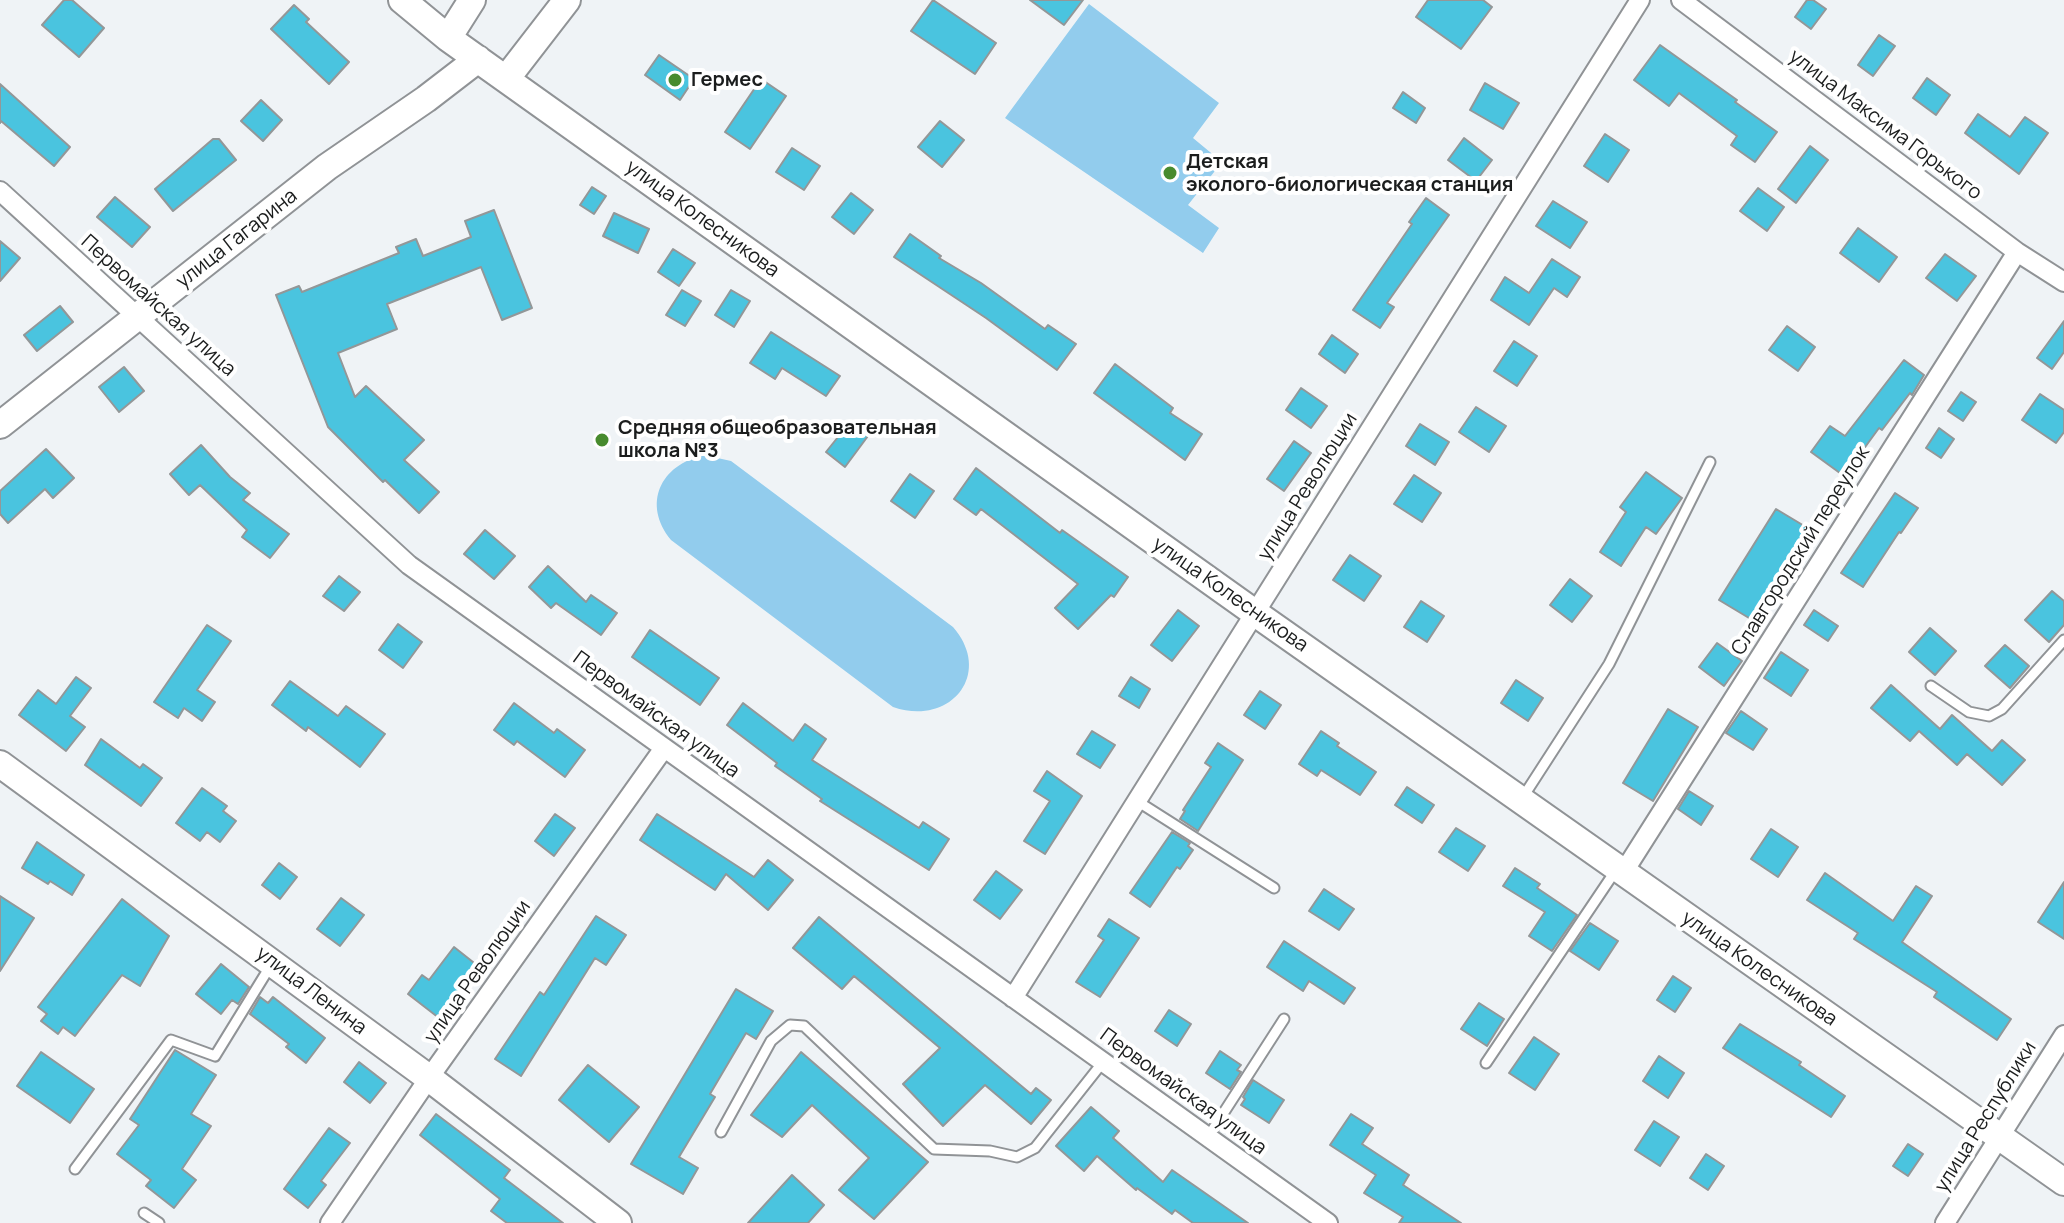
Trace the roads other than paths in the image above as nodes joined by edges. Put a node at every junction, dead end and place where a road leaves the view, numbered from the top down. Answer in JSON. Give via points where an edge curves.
{"nodes":[{"id":1,"x":402,"y":0,"type":"edge"},
{"id":2,"x":472,"y":0,"type":"edge"},
{"id":3,"x":567,"y":0,"type":"edge"},
{"id":4,"x":1640,"y":0,"type":"edge"},
{"id":5,"x":1681,"y":0,"type":"edge"},
{"id":6,"x":448,"y":38,"type":"junction"},
{"id":7,"x":478,"y":59,"type":"junction"},
{"id":8,"x":506,"y":79,"type":"junction"},
{"id":9,"x":0,"y":191,"type":"edge"},
{"id":10,"x":2017,"y":252,"type":"junction"},
{"id":11,"x":2063,"y":278,"type":"edge"},
{"id":12,"x":138,"y":317,"type":"junction"},
{"id":13,"x":0,"y":425,"type":"edge"},
{"id":14,"x":1710,"y":462,"type":"dead end"},
{"id":15,"x":1255,"y":613,"type":"junction"},
{"id":16,"x":2064,"y":640,"type":"edge"},
{"id":17,"x":1931,"y":686,"type":"dead end"},
{"id":18,"x":664,"y":748,"type":"junction"},
{"id":19,"x":0,"y":764,"type":"edge"},
{"id":20,"x":1137,"y":801,"type":"junction"},
{"id":21,"x":1521,"y":801,"type":"junction"},
{"id":22,"x":1620,"y":871,"type":"junction"},
{"id":23,"x":1274,"y":888,"type":"dead end"},
{"id":24,"x":273,"y":963,"type":"junction"},
{"id":25,"x":1013,"y":998,"type":"junction"},
{"id":26,"x":1284,"y":1019,"type":"dead end"},
{"id":27,"x":2064,"y":1035,"type":"edge"},
{"id":28,"x":1103,"y":1062,"type":"junction"},
{"id":29,"x":1486,"y":1063,"type":"dead end"},
{"id":30,"x":429,"y":1078,"type":"junction"},
{"id":31,"x":721,"y":1132,"type":"dead end"},
{"id":32,"x":1208,"y":1137,"type":"junction"},
{"id":33,"x":1999,"y":1137,"type":"junction"},
{"id":34,"x":75,"y":1169,"type":"dead end"},
{"id":35,"x":2064,"y":1182,"type":"edge"},
{"id":36,"x":144,"y":1213,"type":"dead end"},
{"id":37,"x":159,"y":1223,"type":"edge"},
{"id":38,"x":330,"y":1223,"type":"edge"},
{"id":39,"x":618,"y":1223,"type":"edge"},
{"id":40,"x":1328,"y":1223,"type":"edge"},
{"id":41,"x":1945,"y":1223,"type":"edge"}],
"edges":[{"from":1,"to":6,"type":"street","name":"улица Колесникова"},
{"from":2,"to":6,"type":"street"},
{"from":3,"to":8,"type":"street"},
{"from":4,"to":15,"type":"street","name":"улица Революции"},
{"from":5,"to":10,"type":"street","name":"улица Максима Горького"},
{"from":6,"to":7,"type":"street","name":"улица Колесникова"},
{"from":7,"to":8,"type":"street","name":"улица Колесникова"},
{"from":7,"to":12,"type":"street","name":"улица Гагарина","via":[[327,167]]},
{"from":8,"to":15,"type":"street","name":"улица Колесникова"},
{"from":9,"to":12,"type":"street","name":"Первомайская улица"},
{"from":10,"to":11,"type":"street","name":"улица Максима Горького"},
{"from":10,"to":22,"type":"street","name":"Славгородский переулок"},
{"from":12,"to":13,"type":"street","name":"улица Гагарина"},
{"from":12,"to":18,"type":"street","name":"Первомайская улица","via":[[409,565]]},
{"from":14,"to":21,"type":"lane","via":[[1609,664]]},
{"from":15,"to":20,"type":"street","name":"улица Революции"},
{"from":15,"to":21,"type":"street","name":"улица Колесникова"},
{"from":16,"to":17,"type":"lane","via":[[2002,709],[1989,716],[1969,712]]},
{"from":18,"to":25,"type":"street","name":"Первомайская улица"},
{"from":18,"to":30,"type":"street","name":"улица Революции"},
{"from":19,"to":24,"type":"street","name":"улица Ленина"},
{"from":20,"to":23,"type":"lane"},
{"from":20,"to":25,"type":"street","name":"улица Революции"},
{"from":21,"to":22,"type":"street","name":"улица Колесникова"},
{"from":22,"to":29,"type":"lane"},
{"from":22,"to":33,"type":"street","name":"улица Колесникова"},
{"from":24,"to":30,"type":"street","name":"улица Ленина"},
{"from":24,"to":34,"type":"lane","via":[[215,1056],[171,1040]]},
{"from":25,"to":28,"type":"street","name":"Первомайская улица"},
{"from":26,"to":32,"type":"lane"},
{"from":27,"to":33,"type":"street","name":"улица Республики"},
{"from":28,"to":31,"type":"lane","via":[[1035,1148],[1017,1157],[934,1149],[804,1026],[790,1025],[771,1041]]},
{"from":28,"to":32,"type":"street","name":"Первомайская улица"},
{"from":30,"to":38,"type":"street","name":"улица Революции"},
{"from":30,"to":39,"type":"street","name":"улица Ленина"},
{"from":32,"to":40,"type":"street","name":"Первомайская улица"},
{"from":33,"to":35,"type":"street","name":"улица Колесникова"},
{"from":33,"to":41,"type":"street","name":"улица Республики"},
{"from":36,"to":37,"type":"lane"}]}
